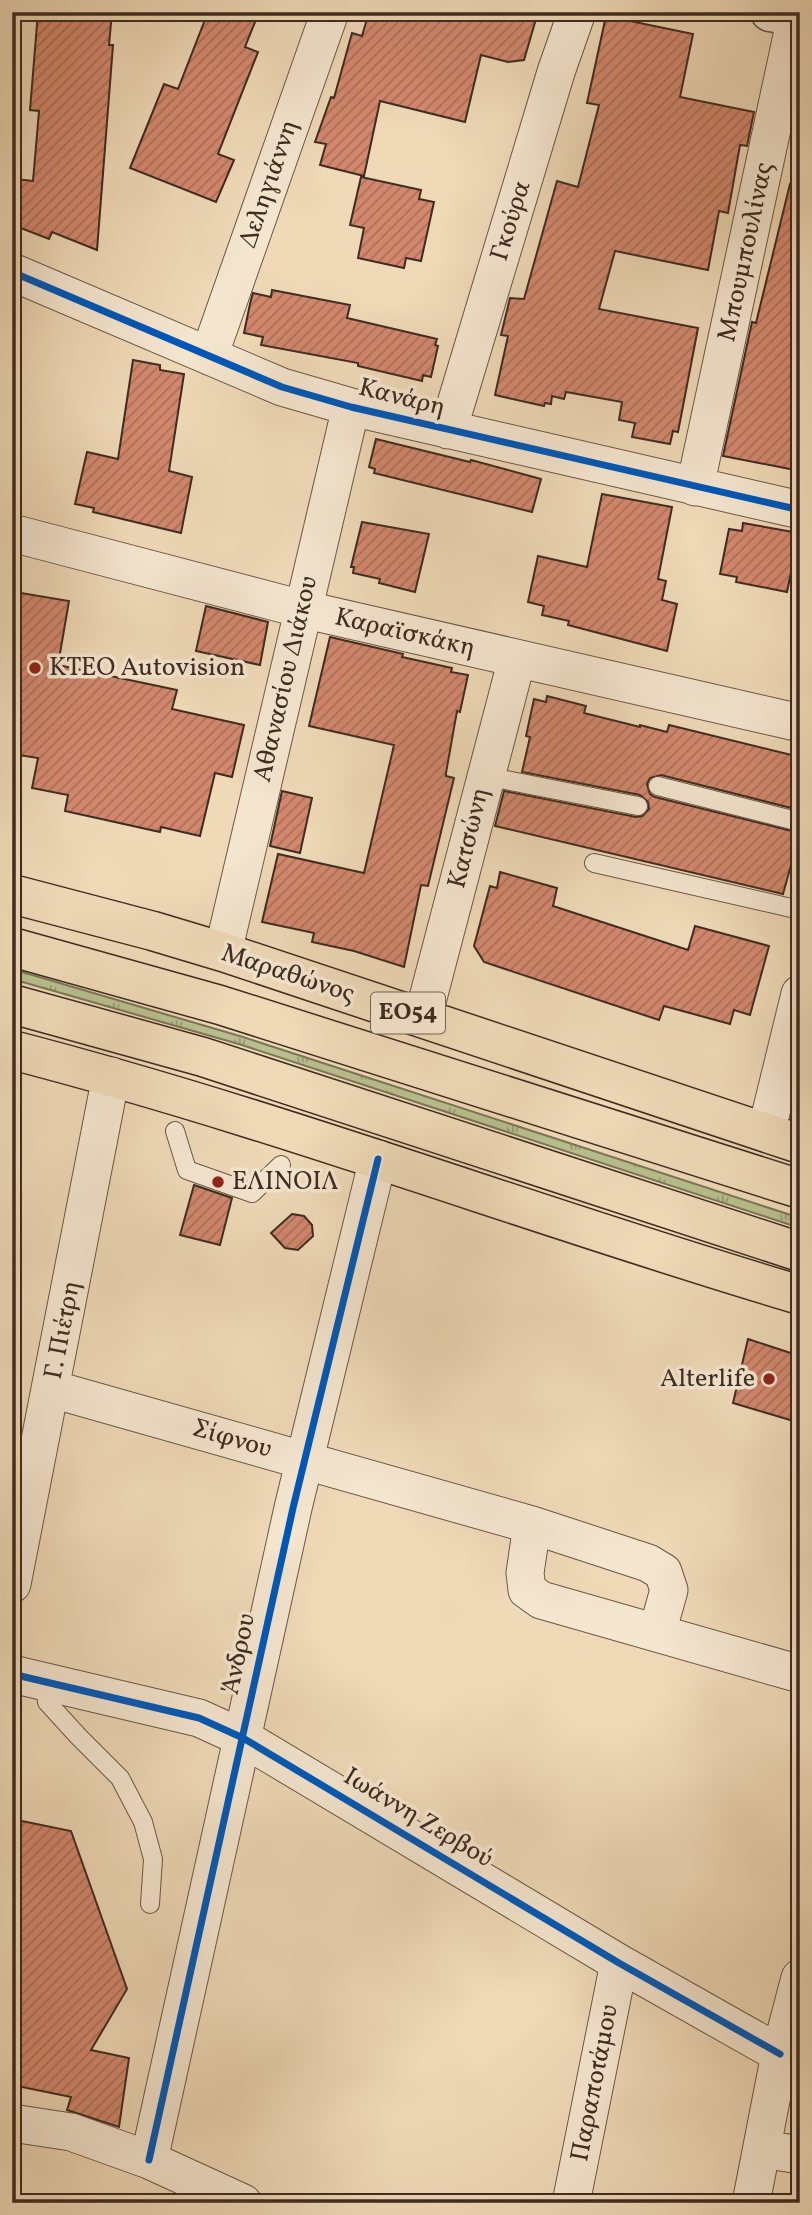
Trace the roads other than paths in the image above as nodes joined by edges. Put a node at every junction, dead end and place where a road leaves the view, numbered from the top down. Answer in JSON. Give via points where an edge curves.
{"nodes":[{"id":1,"x":330,"y":12,"type":"edge"},
{"id":2,"x":577,"y":12,"type":"edge"},
{"id":3,"x":788,"y":15,"type":"edge"},
{"id":4,"x":12,"y":272,"type":"edge"},
{"id":5,"x":209,"y":356,"type":"junction"},
{"id":6,"x":351,"y":407,"type":"junction"},
{"id":7,"x":448,"y":430,"type":"junction"},
{"id":8,"x":695,"y":487,"type":"junction"},
{"id":9,"x":800,"y":510,"type":"edge"},
{"id":10,"x":12,"y":533,"type":"edge"},
{"id":11,"x":302,"y":609,"type":"junction"},
{"id":12,"x":517,"y":659,"type":"junction"},
{"id":13,"x":800,"y":723,"type":"edge"},
{"id":14,"x":485,"y":776,"type":"junction"},
{"id":15,"x":658,"y":786,"type":"dead end"},
{"id":16,"x":638,"y":806,"type":"dead end"},
{"id":17,"x":800,"y":822,"type":"edge"},
{"id":18,"x":594,"y":863,"type":"dead end"},
{"id":19,"x":12,"y":894,"type":"edge"},
{"id":20,"x":800,"y":910,"type":"edge"},
{"id":21,"x":12,"y":947,"type":"edge"},
{"id":22,"x":223,"y":952,"type":"junction"},
{"id":23,"x":800,"y":994,"type":"edge"},
{"id":24,"x":12,"y":1004,"type":"edge"},
{"id":25,"x":423,"y":1017,"type":"junction"},
{"id":26,"x":12,"y":1050,"type":"edge"},
{"id":27,"x":111,"y":1076,"type":"junction"},
{"id":28,"x":175,"y":1131,"type":"dead end"},
{"id":29,"x":783,"y":1138,"type":"edge"},
{"id":30,"x":379,"y":1159,"type":"junction"},
{"id":31,"x":281,"y":1165,"type":"dead end"},
{"id":32,"x":800,"y":1189,"type":"edge"},
{"id":33,"x":800,"y":1252,"type":"edge"},
{"id":34,"x":800,"y":1295,"type":"edge"},
{"id":35,"x":52,"y":1389,"type":"junction"},
{"id":36,"x":305,"y":1459,"type":"junction"},
{"id":37,"x":532,"y":1525,"type":"junction"},
{"id":38,"x":12,"y":1584,"type":"edge"},
{"id":39,"x":657,"y":1633,"type":"junction"},
{"id":40,"x":800,"y":1674,"type":"edge"},
{"id":41,"x":28,"y":1678,"type":"edge"},
{"id":42,"x":243,"y":1738,"type":"junction"},
{"id":43,"x":150,"y":1904,"type":"dead end"},
{"id":44,"x":619,"y":1963,"type":"junction"},
{"id":45,"x":800,"y":1978,"type":"edge"},
{"id":46,"x":780,"y":2054,"type":"junction"},
{"id":47,"x":12,"y":2123,"type":"edge"},
{"id":48,"x":762,"y":2149,"type":"junction"},
{"id":49,"x":800,"y":2155,"type":"edge"},
{"id":50,"x":149,"y":2160,"type":"junction"},
{"id":51,"x":243,"y":2203,"type":"edge"},
{"id":52,"x":571,"y":2203,"type":"edge"},
{"id":53,"x":751,"y":2203,"type":"edge"}],
"edges":[{"from":1,"to":5,"type":"street","name":"Δεληγιάννη"},
{"from":2,"to":7,"type":"street","name":"Γκούρα"},
{"from":3,"to":8,"type":"street","name":"Μπουμπουλίνας"},
{"from":4,"to":5,"type":"street","name":"Κανάρη"},
{"from":5,"to":6,"type":"street","name":"Κανάρη","via":[[282,387]]},
{"from":6,"to":7,"type":"street","name":"Κανάρη"},
{"from":6,"to":11,"type":"street","name":"Αθανασίου Διάκου"},
{"from":7,"to":8,"type":"street","name":"Κανάρη"},
{"from":8,"to":9,"type":"street","name":"Κανάρη"},
{"from":10,"to":11,"type":"street","name":"Καραϊσκάκη"},
{"from":11,"to":12,"type":"street","name":"Καραϊσκάκη"},
{"from":11,"to":22,"type":"street","name":"Αθανασίου Διάκου"},
{"from":12,"to":13,"type":"street","name":"Καραϊσκάκη"},
{"from":12,"to":14,"type":"street","name":"Κατσώνη"},
{"from":14,"to":16,"type":"lane"},
{"from":14,"to":25,"type":"street","name":"Κατσώνη"},
{"from":15,"to":17,"type":"lane"},
{"from":18,"to":20,"type":"lane"},
{"from":19,"to":22,"type":"main road","name":"Μαραθώνος","number":"ΕΟ54"},
{"from":21,"to":32,"type":"main road","name":"Μαραθώνος","number":"ΕΟ54","via":[[220,1005]]},
{"from":22,"to":25,"type":"main road","name":"Μαραθώνος","number":"ΕΟ54"},
{"from":23,"to":29,"type":"street"},
{"from":24,"to":33,"type":"main road","via":[[203,1056]]},
{"from":25,"to":29,"type":"main road","name":"Μαραθώνος","number":"ΕΟ54"},
{"from":26,"to":27,"type":"main road"},
{"from":27,"to":30,"type":"main road"},
{"from":27,"to":35,"type":"street","name":"Γ. Πιέτρη"},
{"from":28,"to":31,"type":"lane","via":[[187,1170],[251,1193]]},
{"from":30,"to":34,"type":"main road"},
{"from":30,"to":36,"type":"street","name":"Άνδρου"},
{"from":35,"to":36,"type":"street","name":"Σίφνου"},
{"from":35,"to":38,"type":"street","name":"Γ. Πιέτρη"},
{"from":36,"to":37,"type":"street","name":"Σίφνου"},
{"from":36,"to":42,"type":"street","name":"Άνδρου"},
{"from":37,"to":39,"type":"street","name":"Σίφνου","via":[[663,1572],[669,1590]]},
{"from":37,"to":39,"type":"street","via":[[527,1590],[541,1600]]},
{"from":39,"to":40,"type":"street"},
{"from":41,"to":42,"type":"street","name":"Ιωάννη Ζερβού","via":[[199,1718]]},
{"from":41,"to":43,"type":"lane","via":[[78,1737],[120,1777],[143,1822],[153,1859]]},
{"from":42,"to":44,"type":"street","name":"Ιωάννη Ζερβού"},
{"from":42,"to":50,"type":"street","name":"Άνδρου"},
{"from":44,"to":46,"type":"street","name":"Ιωάννη Ζερβού"},
{"from":44,"to":52,"type":"street","name":"Παραποτάμου"},
{"from":45,"to":46,"type":"street"},
{"from":46,"to":48,"type":"street"},
{"from":47,"to":50,"type":"street","via":[[71,2132]]},
{"from":48,"to":49,"type":"street"},
{"from":48,"to":53,"type":"street"},
{"from":50,"to":51,"type":"street"}]}
